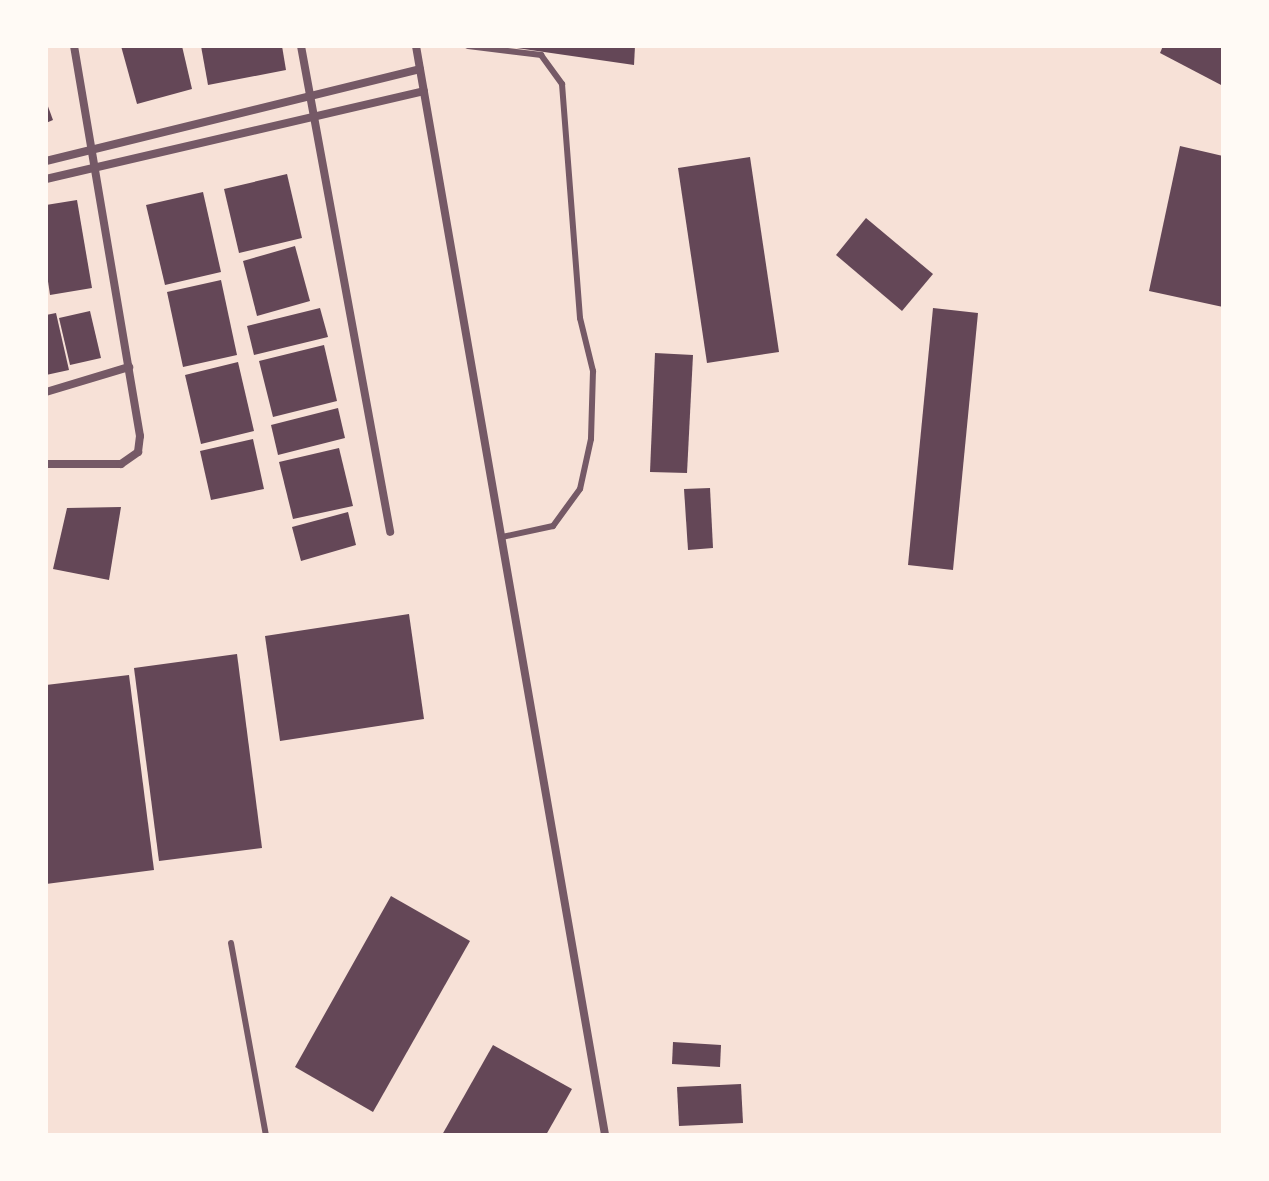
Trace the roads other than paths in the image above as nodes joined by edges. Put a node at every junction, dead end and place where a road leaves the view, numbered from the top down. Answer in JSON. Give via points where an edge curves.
{"nodes":[{"id":1,"x":74,"y":46,"type":"edge"},
{"id":2,"x":301,"y":46,"type":"edge"},
{"id":3,"x":416,"y":46,"type":"edge"},
{"id":4,"x":468,"y":46,"type":"edge"},
{"id":5,"x":420,"y":69,"type":"junction"},
{"id":6,"x":424,"y":91,"type":"junction"},
{"id":7,"x":311,"y":98,"type":"junction"},
{"id":8,"x":315,"y":118,"type":"junction"},
{"id":9,"x":94,"y":149,"type":"junction"},
{"id":10,"x":46,"y":161,"type":"edge"},
{"id":11,"x":96,"y":167,"type":"junction"},
{"id":12,"x":46,"y":179,"type":"edge"},
{"id":13,"x":129,"y":367,"type":"junction"},
{"id":14,"x":46,"y":392,"type":"edge"},
{"id":15,"x":46,"y":464,"type":"edge"},
{"id":16,"x":390,"y":532,"type":"dead end"},
{"id":17,"x":502,"y":537,"type":"junction"},
{"id":18,"x":231,"y":943,"type":"dead end"},
{"id":19,"x":266,"y":1135,"type":"edge"},
{"id":20,"x":605,"y":1135,"type":"edge"}],
"edges":[{"from":1,"to":9,"type":"street"},
{"from":2,"to":7,"type":"street"},
{"from":3,"to":5,"type":"street"},
{"from":4,"to":17,"type":"lane","via":[[541,55],[562,84],[580,318],[593,371],[591,439],[580,489],[553,526]]},
{"from":5,"to":6,"type":"street"},
{"from":5,"to":7,"type":"street"},
{"from":6,"to":8,"type":"street"},
{"from":6,"to":17,"type":"street"},
{"from":7,"to":8,"type":"street"},
{"from":7,"to":9,"type":"street"},
{"from":8,"to":11,"type":"street"},
{"from":8,"to":16,"type":"street"},
{"from":9,"to":10,"type":"street"},
{"from":9,"to":11,"type":"street"},
{"from":11,"to":12,"type":"street"},
{"from":11,"to":13,"type":"street"},
{"from":13,"to":14,"type":"street"},
{"from":13,"to":15,"type":"street","via":[[138,452],[121,464]]},
{"from":17,"to":20,"type":"street"},
{"from":18,"to":19,"type":"lane"}]}
